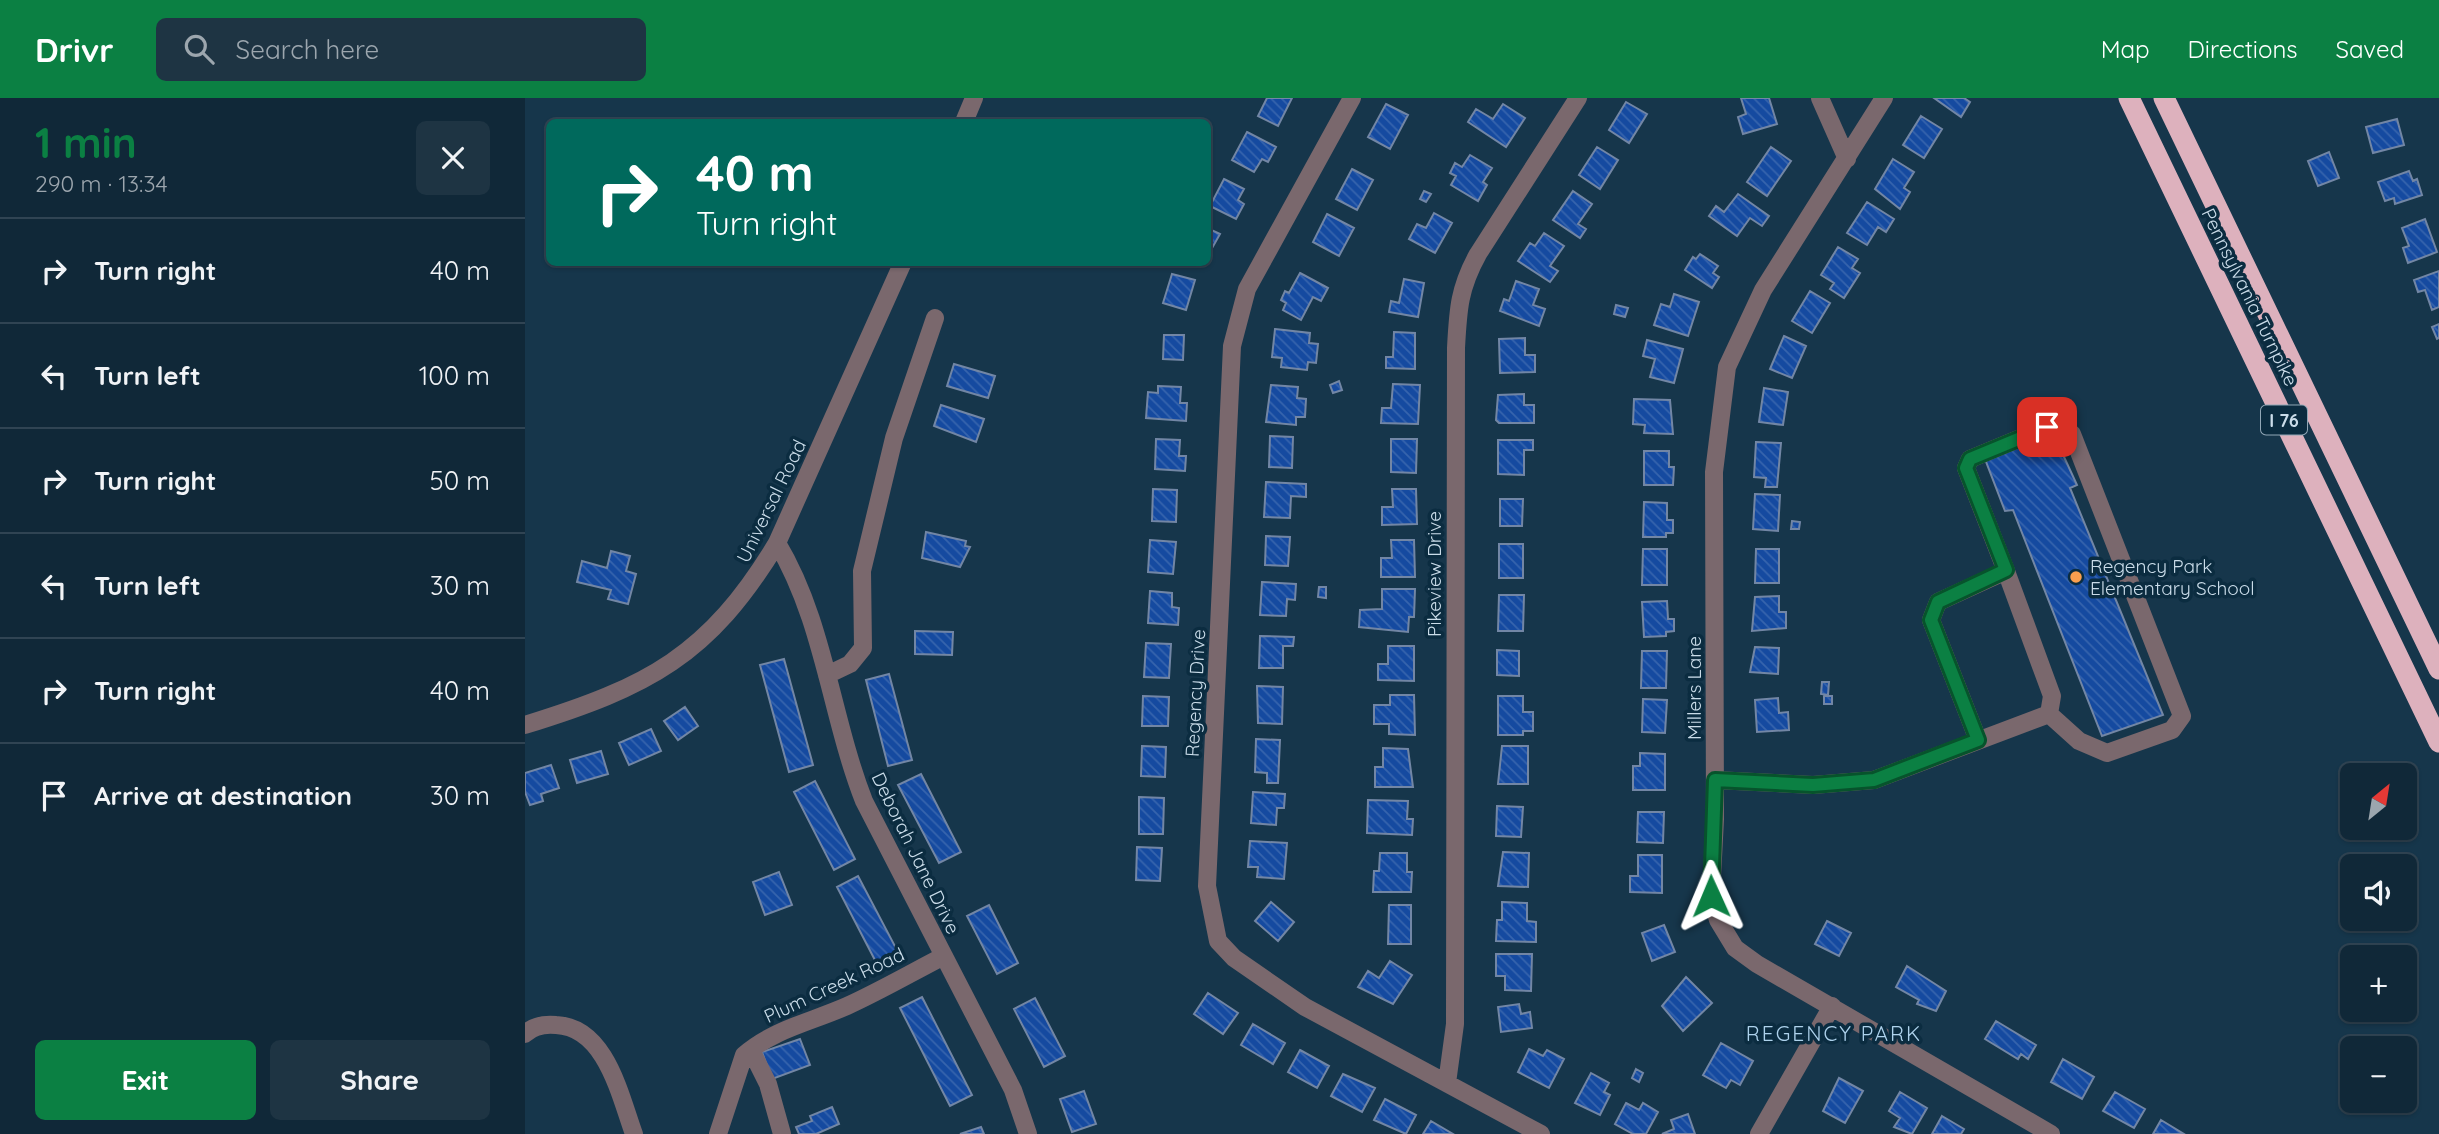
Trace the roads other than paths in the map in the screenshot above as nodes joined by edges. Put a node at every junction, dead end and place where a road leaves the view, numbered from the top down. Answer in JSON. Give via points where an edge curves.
{"nodes":[{"id":1,"x":974,"y":98,"type":"edge"},
{"id":2,"x":1352,"y":98,"type":"edge"},
{"id":3,"x":1578,"y":98,"type":"edge"},
{"id":4,"x":1820,"y":98,"type":"edge"},
{"id":5,"x":1884,"y":98,"type":"edge"},
{"id":6,"x":2129,"y":98,"type":"edge"},
{"id":7,"x":2164,"y":98,"type":"edge"},
{"id":8,"x":965,"y":119,"type":"edge"},
{"id":9,"x":1847,"y":159,"type":"junction"},
{"id":10,"x":900,"y":266,"type":"edge"},
{"id":11,"x":935,"y":318,"type":"dead end"},
{"id":12,"x":777,"y":543,"type":"junction"},
{"id":13,"x":2006,"y":570,"type":"junction"},
{"id":14,"x":2439,"y":669,"type":"edge"},
{"id":15,"x":827,"y":675,"type":"junction"},
{"id":16,"x":2049,"y":714,"type":"junction"},
{"id":17,"x":525,"y":725,"type":"edge"},
{"id":18,"x":1978,"y":740,"type":"junction"},
{"id":19,"x":2439,"y":742,"type":"edge"},
{"id":20,"x":1715,"y":780,"type":"junction"},
{"id":21,"x":944,"y":956,"type":"junction"},
{"id":22,"x":1832,"y":1006,"type":"junction"},
{"id":23,"x":525,"y":1034,"type":"edge"},
{"id":24,"x":751,"y":1050,"type":"junction"},
{"id":25,"x":1447,"y":1083,"type":"junction"},
{"id":26,"x":634,"y":1134,"type":"edge"},
{"id":27,"x":718,"y":1134,"type":"edge"},
{"id":28,"x":782,"y":1134,"type":"edge"},
{"id":29,"x":1028,"y":1134,"type":"edge"},
{"id":30,"x":1541,"y":1134,"type":"edge"},
{"id":31,"x":1759,"y":1134,"type":"edge"},
{"id":32,"x":2051,"y":1134,"type":"edge"}],
"edges":[{"from":1,"to":8,"type":"street"},
{"from":2,"to":25,"type":"street","name":"Regency Drive","via":[[1247,289],[1232,346],[1207,886],[1218,941],[1234,958],[1305,1007]]},
{"from":3,"to":25,"type":"street","name":"Pikeview Drive","via":[[1478,254],[1459,296],[1455,362],[1455,1024]]},
{"from":4,"to":9,"type":"street"},
{"from":5,"to":9,"type":"street","name":"Millers Lane"},
{"from":6,"to":19,"type":"highway","name":"Pennsylvania Turnpike","number":"I 76"},
{"from":7,"to":14,"type":"highway","name":"Pennsylvania Turnpike","number":"I 76"},
{"from":9,"to":20,"type":"street","name":"Millers Lane","via":[[1763,290],[1727,367],[1714,472]]},
{"from":10,"to":12,"type":"street","name":"Universal Road"},
{"from":11,"to":15,"type":"street","via":[[894,438],[862,571],[863,648],[850,664]]},
{"from":12,"to":15,"type":"street","name":"Deborah Jane Drive","via":[[795,573]]},
{"from":12,"to":17,"type":"street","name":"Universal Road","via":[[727,614],[679,658],[617,693]]},
{"from":13,"to":16,"type":"street","via":[[2052,696]]},
{"from":13,"to":16,"type":"street","via":[[1966,468],[1970,459],[2060,425],[2072,434],[2182,716],[2172,730],[2107,753],[2079,741]]},
{"from":13,"to":18,"type":"street","via":[[1938,602],[1931,620]]},
{"from":15,"to":21,"type":"street","name":"Deborah Jane Drive","via":[[848,761],[864,802]]},
{"from":16,"to":18,"type":"street"},
{"from":18,"to":20,"type":"street","via":[[1874,780],[1813,785]]},
{"from":20,"to":22,"type":"street","name":"Millers Lane","via":[[1711,896],[1718,920],[1735,948]]},
{"from":21,"to":24,"type":"street","name":"Plum Creek Road","via":[[845,1007],[789,1027]]},
{"from":21,"to":29,"type":"street","name":"Deborah Jane Drive","via":[[1013,1090]]},
{"from":22,"to":31,"type":"street"},
{"from":22,"to":32,"type":"street","name":"Millers Lane"},
{"from":23,"to":26,"type":"street","via":[[552,1025],[571,1026],[586,1035],[614,1075]]},
{"from":24,"to":27,"type":"street","via":[[738,1070]]},
{"from":24,"to":28,"type":"street","via":[[768,1084]]},
{"from":25,"to":30,"type":"street","name":"Regency Drive"}]}
